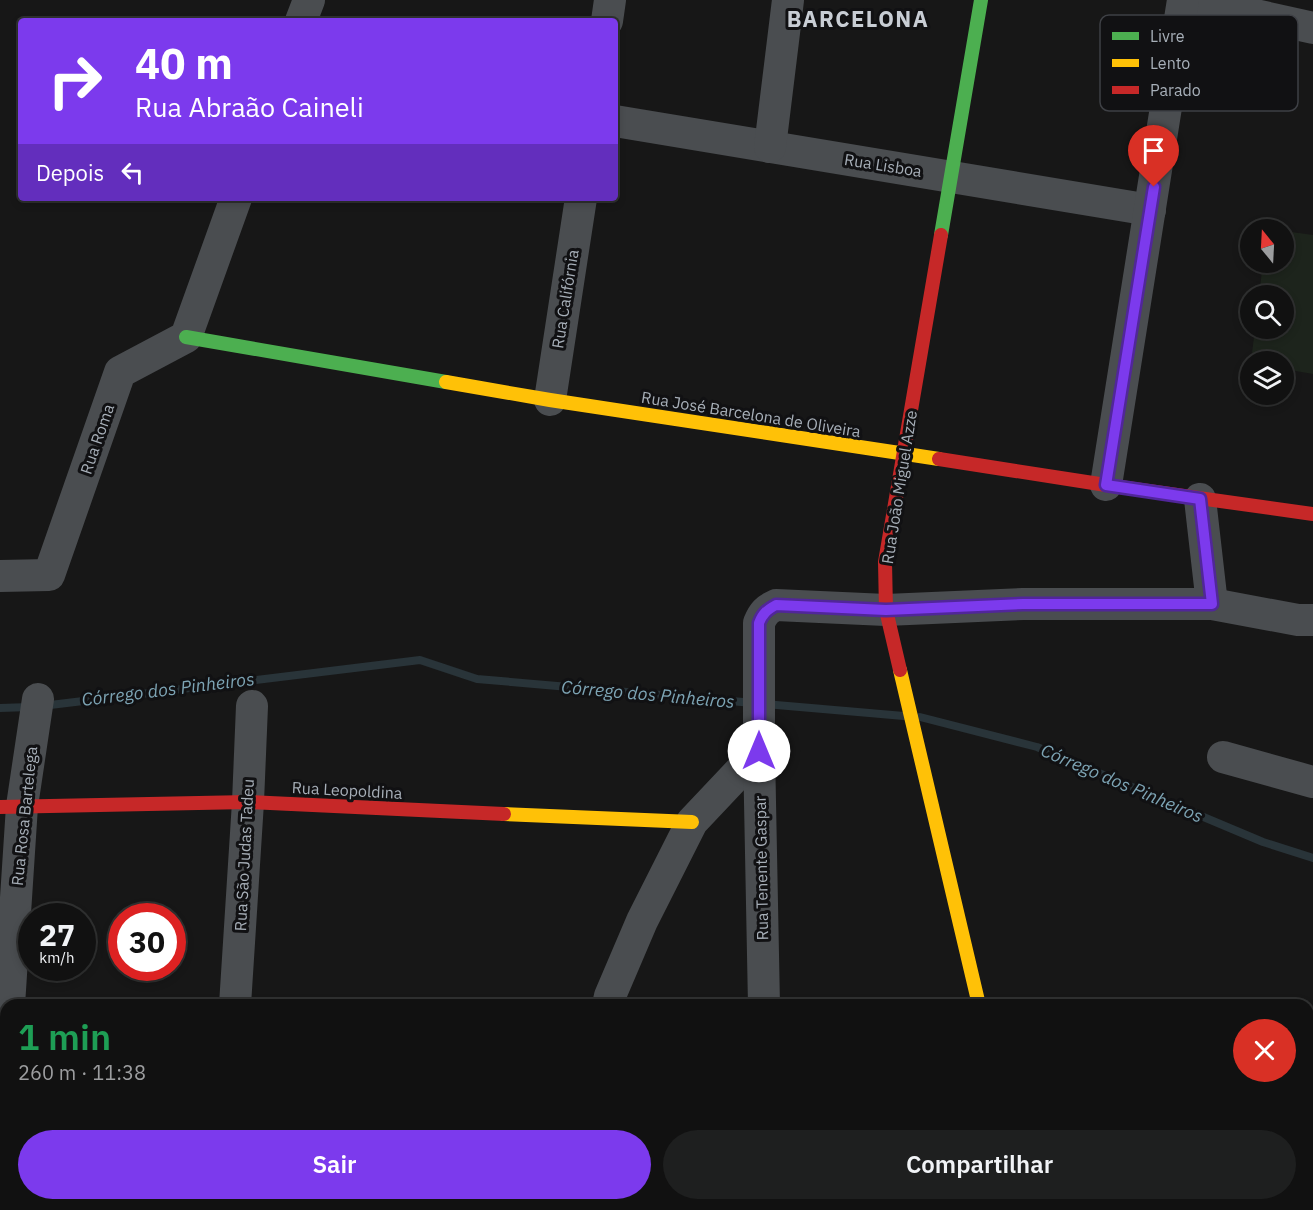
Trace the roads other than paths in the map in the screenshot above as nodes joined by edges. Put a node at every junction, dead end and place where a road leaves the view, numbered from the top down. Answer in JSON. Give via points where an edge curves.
{"nodes":[{"id":1,"x":309,"y":0,"type":"edge"},
{"id":2,"x":610,"y":0,"type":"edge"},
{"id":3,"x":788,"y":0,"type":"edge"},
{"id":4,"x":981,"y":0,"type":"edge"},
{"id":5,"x":1183,"y":0,"type":"edge"},
{"id":6,"x":1189,"y":0,"type":"edge"},
{"id":7,"x":1181,"y":15,"type":"edge"},
{"id":8,"x":1255,"y":15,"type":"edge"},
{"id":9,"x":302,"y":18,"type":"edge"},
{"id":10,"x":607,"y":18,"type":"edge"},
{"id":11,"x":1298,"y":25,"type":"edge"},
{"id":12,"x":1313,"y":28,"type":"edge"},
{"id":13,"x":1166,"y":111,"type":"edge"},
{"id":14,"x":618,"y":122,"type":"edge"},
{"id":15,"x":770,"y":147,"type":"junction"},
{"id":16,"x":951,"y":177,"type":"junction"},
{"id":17,"x":235,"y":201,"type":"edge"},
{"id":18,"x":580,"y":201,"type":"edge"},
{"id":19,"x":1150,"y":210,"type":"junction"},
{"id":20,"x":186,"y":337,"type":"junction"},
{"id":21,"x":550,"y":400,"type":"junction"},
{"id":22,"x":904,"y":454,"type":"junction"},
{"id":23,"x":1106,"y":485,"type":"junction"},
{"id":24,"x":1200,"y":499,"type":"junction"},
{"id":25,"x":1313,"y":514,"type":"edge"},
{"id":26,"x":0,"y":576,"type":"edge"},
{"id":27,"x":1212,"y":604,"type":"junction"},
{"id":28,"x":886,"y":610,"type":"junction"},
{"id":29,"x":1313,"y":620,"type":"edge"},
{"id":30,"x":38,"y":699,"type":"dead end"},
{"id":31,"x":252,"y":706,"type":"dead end"},
{"id":32,"x":759,"y":751,"type":"junction"},
{"id":33,"x":1223,"y":758,"type":"dead end"},
{"id":34,"x":1313,"y":782,"type":"edge"},
{"id":35,"x":248,"y":802,"type":"junction"},
{"id":36,"x":11,"y":806,"type":"edge"},
{"id":37,"x":692,"y":822,"type":"junction"},
{"id":38,"x":9,"y":999,"type":"edge"},
{"id":39,"x":235,"y":999,"type":"edge"},
{"id":40,"x":609,"y":999,"type":"edge"},
{"id":41,"x":764,"y":999,"type":"edge"},
{"id":42,"x":978,"y":999,"type":"edge"}],
"edges":[{"from":1,"to":9,"type":"street"},
{"from":2,"to":10,"type":"street"},
{"from":3,"to":15,"type":"street"},
{"from":4,"to":16,"type":"street","name":"Rua João Miguel Azze"},
{"from":5,"to":7,"type":"street"},
{"from":6,"to":8,"type":"street"},
{"from":11,"to":12,"type":"street"},
{"from":13,"to":19,"type":"street"},
{"from":14,"to":15,"type":"street","name":"Rua Lisboa"},
{"from":15,"to":16,"type":"street","name":"Rua Lisboa"},
{"from":16,"to":19,"type":"street","name":"Rua Lisboa"},
{"from":16,"to":22,"type":"street","name":"Rua João Miguel Azze"},
{"from":17,"to":20,"type":"street"},
{"from":18,"to":21,"type":"street","name":"Rua Califórnia"},
{"from":19,"to":23,"type":"street"},
{"from":20,"to":21,"type":"street","name":"Rua José Barcelona de Oliveira"},
{"from":20,"to":26,"type":"street","name":"Rua Roma","via":[[120,372],[49,575]]},
{"from":21,"to":22,"type":"street","name":"Rua José Barcelona de Oliveira"},
{"from":22,"to":23,"type":"street","name":"Rua José Barcelona de Oliveira"},
{"from":22,"to":28,"type":"street","name":"Rua João Miguel Azze","via":[[885,562]]},
{"from":23,"to":24,"type":"street","name":"Rua José Barcelona de Oliveira"},
{"from":24,"to":25,"type":"street","name":"Rua José Barcelona de Oliveira"},
{"from":24,"to":27,"type":"street"},
{"from":27,"to":28,"type":"street","via":[[1023,604]]},
{"from":27,"to":29,"type":"street"},
{"from":28,"to":32,"type":"street","name":"Rua Tenente Gaspar","via":[[776,605],[762,614]]},
{"from":28,"to":42,"type":"street","name":"Rua João Miguel Azze"},
{"from":30,"to":36,"type":"street","name":"Rua Rosa Bartelega"},
{"from":31,"to":35,"type":"street","name":"Rua São Judas Tadeu"},
{"from":32,"to":37,"type":"street"},
{"from":32,"to":41,"type":"street","name":"Rua Tenente Gaspar"},
{"from":33,"to":34,"type":"street"},
{"from":35,"to":36,"type":"street","name":"Rua Leopoldina"},
{"from":35,"to":37,"type":"street","name":"Rua Leopoldina"},
{"from":35,"to":39,"type":"street","name":"Rua São Judas Tadeu"},
{"from":36,"to":38,"type":"street","name":"Rua Rosa Bartelega"},
{"from":37,"to":40,"type":"street","via":[[642,921]]}]}
